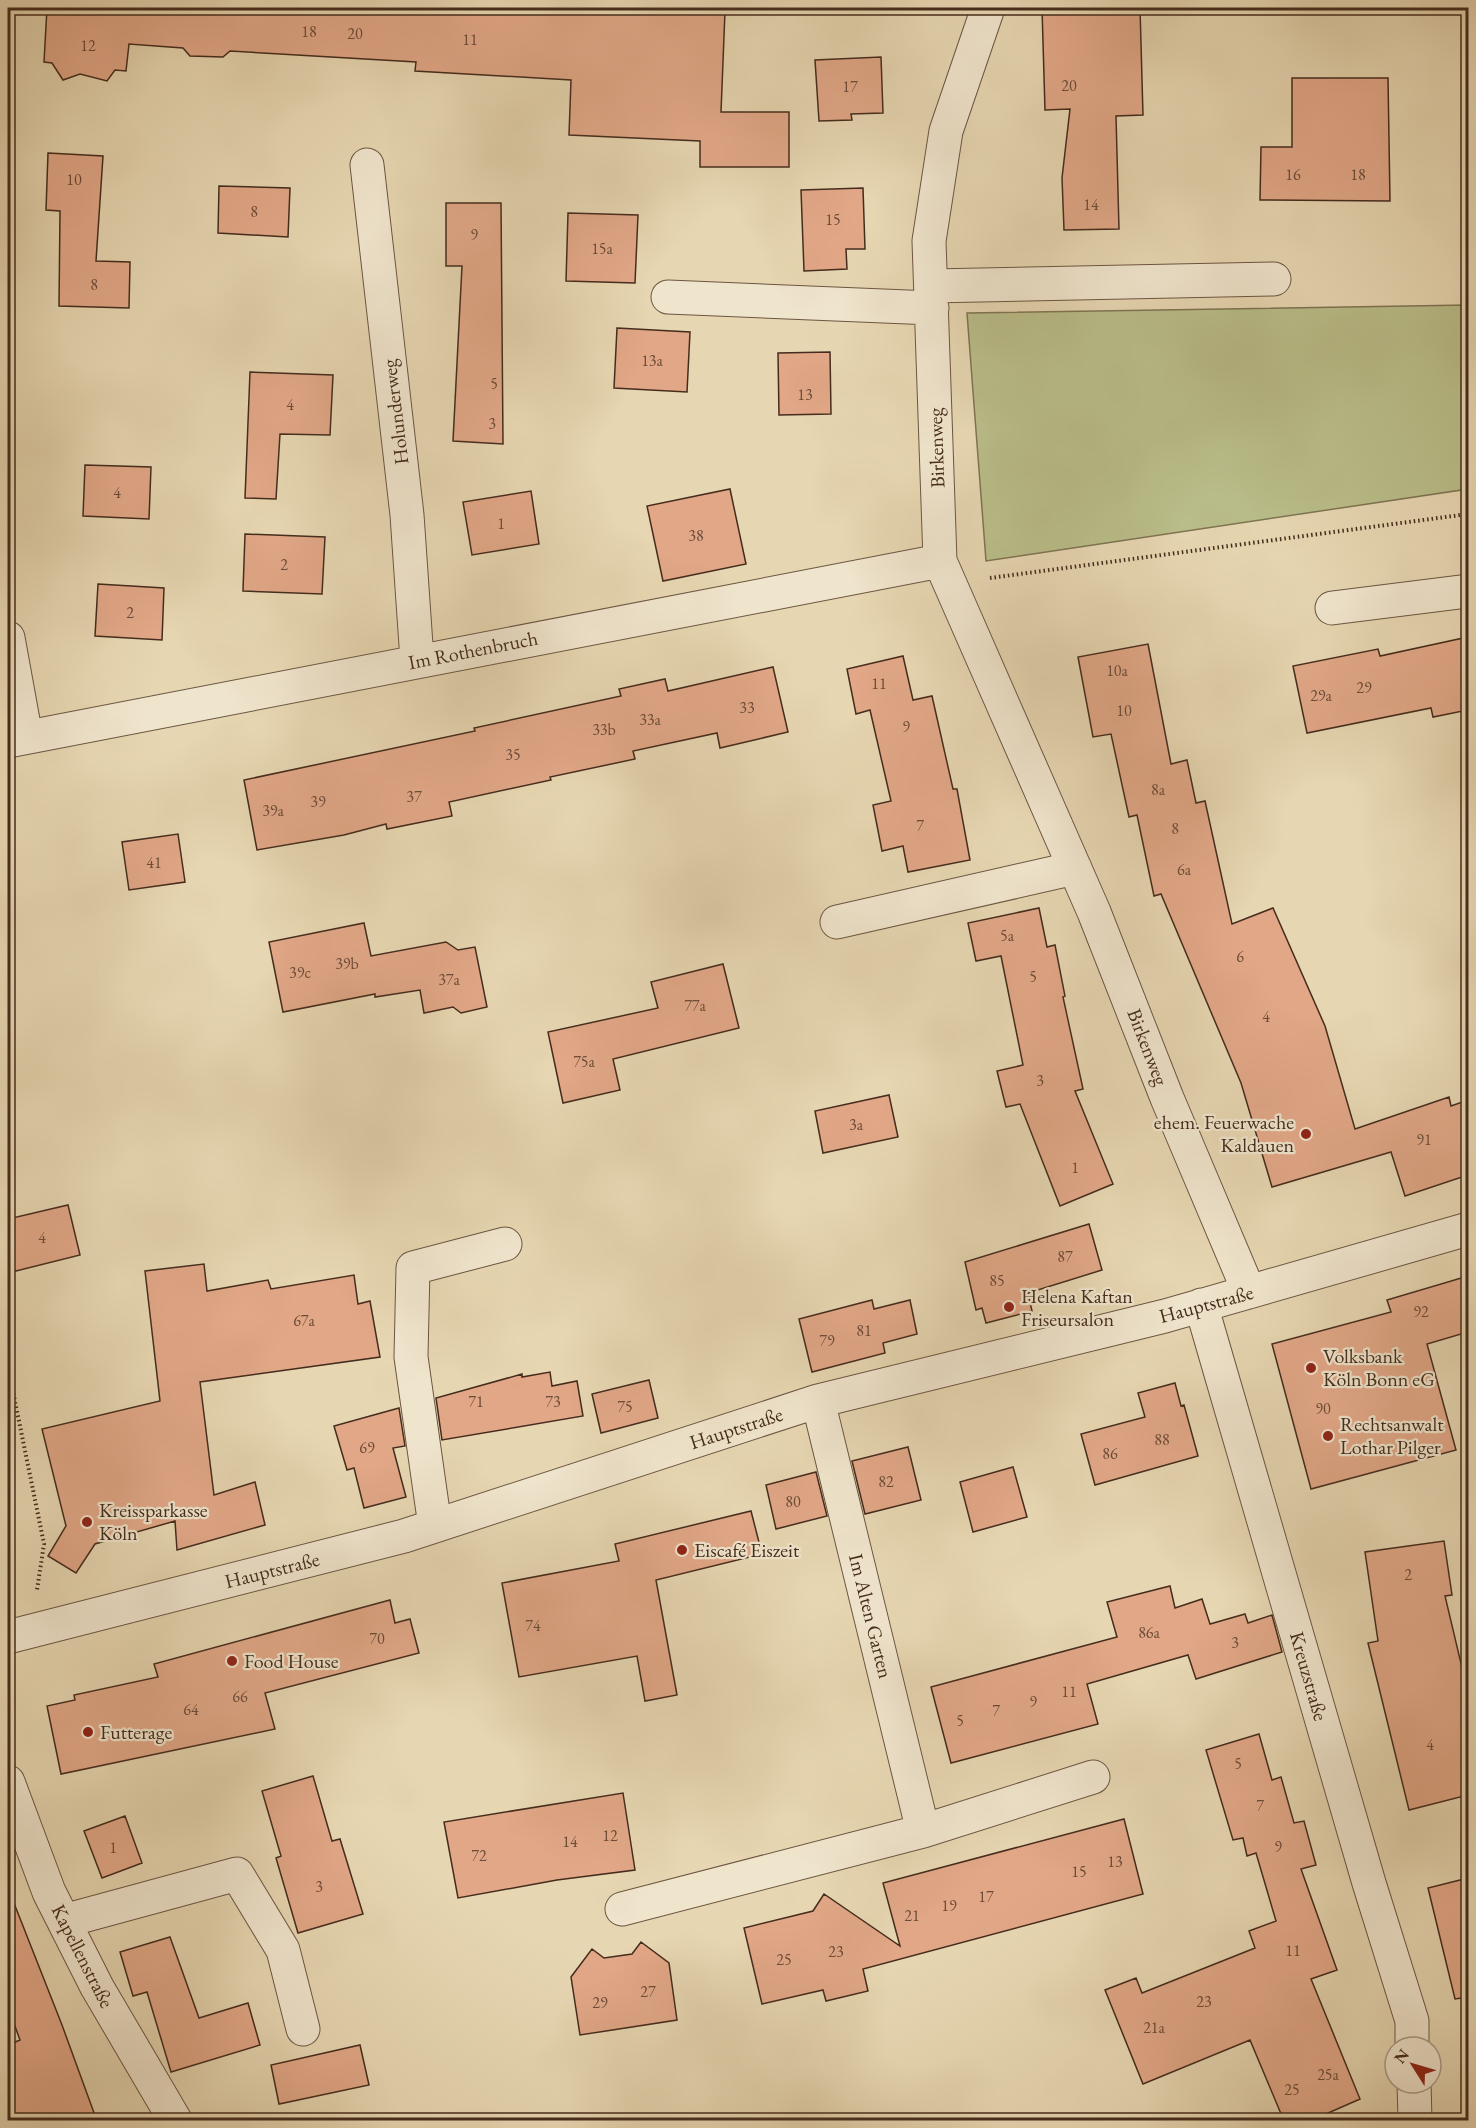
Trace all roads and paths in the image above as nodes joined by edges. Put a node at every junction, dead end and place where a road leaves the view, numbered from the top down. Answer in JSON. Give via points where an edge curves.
{"nodes":[{"id":1,"x":988,"y":8,"type":"edge"},
{"id":2,"x":367,"y":165,"type":"dead end"},
{"id":3,"x":1274,"y":279,"type":"dead end"},
{"id":4,"x":668,"y":297,"type":"dead end"},
{"id":5,"x":932,"y":297,"type":"junction"},
{"id":6,"x":1468,"y":514,"type":"edge"},
{"id":7,"x":945,"y":572,"type":"junction"},
{"id":8,"x":1468,"y":591,"type":"edge"},
{"id":9,"x":1332,"y":608,"type":"dead end"},
{"id":10,"x":8,"y":638,"type":"edge"},
{"id":11,"x":417,"y":660,"type":"junction"},
{"id":12,"x":17,"y":739,"type":"edge"},
{"id":13,"x":1075,"y":868,"type":"junction"},
{"id":14,"x":837,"y":922,"type":"dead end"},
{"id":15,"x":1468,"y":1229,"type":"edge"},
{"id":16,"x":505,"y":1244,"type":"dead end"},
{"id":17,"x":1249,"y":1292,"type":"junction"},
{"id":18,"x":1201,"y":1305,"type":"junction"},
{"id":19,"x":8,"y":1367,"type":"edge"},
{"id":20,"x":818,"y":1401,"type":"junction"},
{"id":21,"x":435,"y":1526,"type":"junction"},
{"id":22,"x":22,"y":1634,"type":"edge"},
{"id":23,"x":1093,"y":1777,"type":"dead end"},
{"id":24,"x":8,"y":1782,"type":"edge"},
{"id":25,"x":923,"y":1831,"type":"junction"},
{"id":26,"x":622,"y":1909,"type":"dead end"},
{"id":27,"x":64,"y":1921,"type":"junction"},
{"id":28,"x":303,"y":2029,"type":"dead end"},
{"id":29,"x":1412,"y":2035,"type":"edge"},
{"id":30,"x":1414,"y":2095,"type":"edge"},
{"id":31,"x":175,"y":2121,"type":"edge"},
{"id":32,"x":1415,"y":2121,"type":"edge"}],
"edges":[{"from":1,"to":5,"type":"street","name":"Birkenweg","via":[[946,131],[930,242]]},
{"from":2,"to":11,"type":"street","name":"Holunderweg","via":[[407,515]]},
{"from":3,"to":5,"type":"street"},
{"from":4,"to":5,"type":"street"},
{"from":5,"to":7,"type":"street","name":"Birkenweg"},
{"from":6,"to":7,"type":"path"},
{"from":7,"to":11,"type":"street","name":"Im Rothenbruch"},
{"from":7,"to":13,"type":"street","name":"Birkenweg"},
{"from":8,"to":9,"type":"street"},
{"from":10,"to":12,"type":"street"},
{"from":11,"to":12,"type":"street","name":"Im Rothenbruch"},
{"from":13,"to":14,"type":"street"},
{"from":13,"to":17,"type":"street","name":"Birkenweg"},
{"from":15,"to":17,"type":"street","name":"Hauptstraße"},
{"from":16,"to":21,"type":"street","via":[[413,1268],[411,1357]]},
{"from":17,"to":18,"type":"street","name":"Hauptstraße"},
{"from":18,"to":20,"type":"street","name":"Hauptstraße"},
{"from":18,"to":29,"type":"street","name":"Kreuzstraße","via":[[1412,2021]]},
{"from":19,"to":22,"type":"path","via":[[44,1544],[34,1609]]},
{"from":20,"to":21,"type":"street","name":"Hauptstraße"},
{"from":20,"to":25,"type":"street","name":"Im Alten Garten"},
{"from":21,"to":22,"type":"street","name":"Hauptstraße"},
{"from":23,"to":25,"type":"street"},
{"from":24,"to":27,"type":"street","name":"Kapellenstraße"},
{"from":25,"to":26,"type":"street"},
{"from":27,"to":28,"type":"street","via":[[237,1874],[283,1950]]},
{"from":27,"to":31,"type":"street","name":"Kapellenstraße","via":[[97,1987]]},
{"from":30,"to":32,"type":"street"}]}
